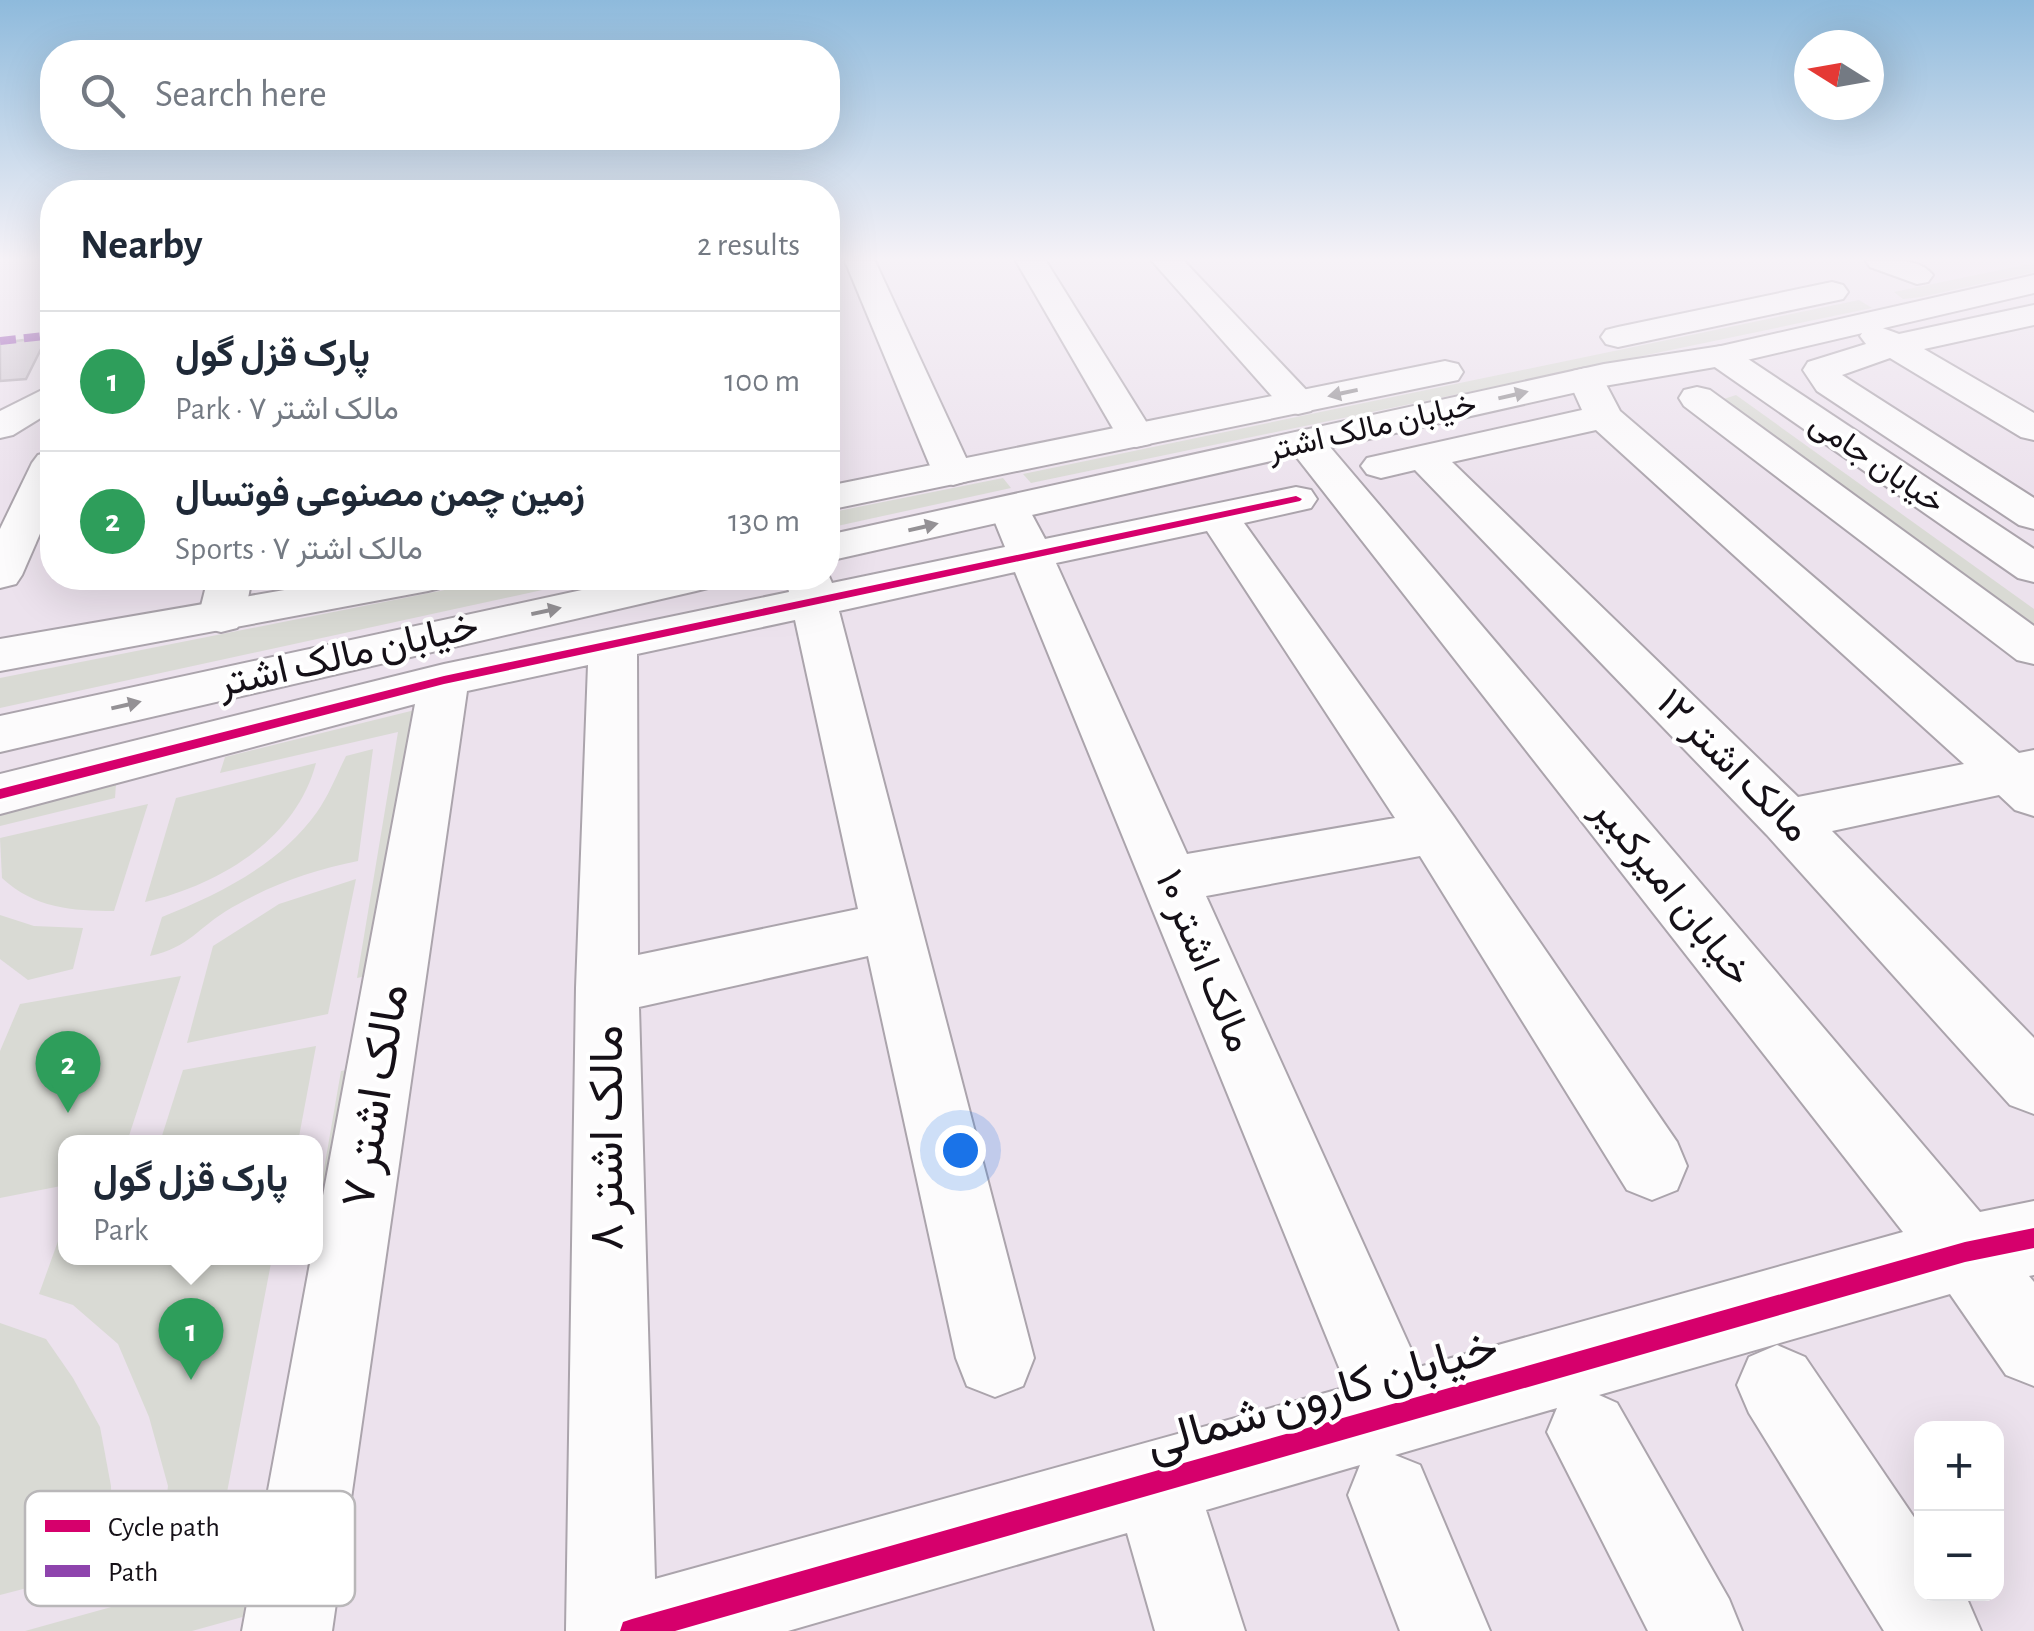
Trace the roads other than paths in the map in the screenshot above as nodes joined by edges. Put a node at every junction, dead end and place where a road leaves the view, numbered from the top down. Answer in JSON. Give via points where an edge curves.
{"nodes":[{"id":1,"x":894,"y":337,"type":"edge"},
{"id":2,"x":1077,"y":337,"type":"edge"},
{"id":3,"x":1230,"y":337,"type":"edge"},
{"id":4,"x":1742,"y":337,"type":"edge"},
{"id":5,"x":1771,"y":337,"type":"edge"},
{"id":6,"x":1884,"y":337,"type":"edge"},
{"id":7,"x":1908,"y":337,"type":"edge"},
{"id":8,"x":1721,"y":356,"type":"junction"},
{"id":9,"x":1472,"y":367,"type":"dead end"},
{"id":10,"x":1592,"y":379,"type":"junction"},
{"id":11,"x":1698,"y":398,"type":"dead end"},
{"id":12,"x":40,"y":403,"type":"edge"},
{"id":13,"x":1302,"y":422,"type":"junction"},
{"id":14,"x":0,"y":427,"type":"edge"},
{"id":15,"x":2034,"y":430,"type":"edge"},
{"id":16,"x":1136,"y":436,"type":"junction"},
{"id":17,"x":953,"y":472,"type":"junction"},
{"id":18,"x":40,"y":489,"type":"edge"},
{"id":19,"x":840,"y":496,"type":"edge"},
{"id":20,"x":1296,"y":499,"type":"dead end"},
{"id":21,"x":1019,"y":507,"type":"junction"},
{"id":22,"x":1217,"y":514,"type":"junction"},
{"id":23,"x":2034,"y":516,"type":"edge"},
{"id":24,"x":840,"y":569,"type":"edge"},
{"id":25,"x":2034,"y":570,"type":"edge"},
{"id":26,"x":0,"y":575,"type":"edge"},
{"id":27,"x":306,"y":590,"type":"edge"},
{"id":28,"x":642,"y":590,"type":"edge"},
{"id":29,"x":778,"y":590,"type":"edge"},
{"id":30,"x":820,"y":590,"type":"edge"},
{"id":31,"x":225,"y":598,"type":"edge"},
{"id":32,"x":613,"y":645,"type":"junction"},
{"id":33,"x":2034,"y":649,"type":"edge"},
{"id":34,"x":0,"y":655,"type":"edge"},
{"id":35,"x":444,"y":680,"type":"junction"},
{"id":36,"x":0,"y":734,"type":"edge"},
{"id":37,"x":2025,"y":780,"type":"edge"},
{"id":38,"x":0,"y":794,"type":"edge"},
{"id":39,"x":1788,"y":820,"type":"junction"},
{"id":40,"x":1434,"y":832,"type":"junction"},
{"id":41,"x":1170,"y":880,"type":"junction"},
{"id":42,"x":890,"y":927,"type":"junction"},
{"id":43,"x":607,"y":988,"type":"junction"},
{"id":44,"x":2034,"y":1084,"type":"edge"},
{"id":45,"x":1652,"y":1166,"type":"dead end"},
{"id":46,"x":2000,"y":1245,"type":"edge"},
{"id":47,"x":2034,"y":1347,"type":"edge"},
{"id":48,"x":995,"y":1358,"type":"dead end"},
{"id":49,"x":1777,"y":1386,"type":"dead end"},
{"id":50,"x":1588,"y":1432,"type":"dead end"},
{"id":51,"x":1394,"y":1454,"type":"junction"},
{"id":52,"x":1155,"y":1482,"type":"junction"},
{"id":53,"x":310,"y":1491,"type":"edge"},
{"id":54,"x":291,"y":1606,"type":"edge"},
{"id":55,"x":287,"y":1631,"type":"edge"},
{"id":56,"x":610,"y":1631,"type":"edge"},
{"id":57,"x":632,"y":1631,"type":"edge"},
{"id":58,"x":1200,"y":1631,"type":"edge"},
{"id":59,"x":1445,"y":1631,"type":"edge"},
{"id":60,"x":1698,"y":1631,"type":"edge"},
{"id":61,"x":1936,"y":1631,"type":"edge"}],
"edges":[{"from":1,"to":17,"type":"street"},
{"from":2,"to":16,"type":"street"},
{"from":3,"to":13,"type":"street","name":"خیابان امیرکبیر"},
{"from":4,"to":10,"type":"street","name":"خیابان مالک اشتر"},
{"from":5,"to":8,"type":"street","name":"خیابان مالک اشتر"},
{"from":6,"to":23,"type":"street","via":[[1821,370],[1830,383]]},
{"from":7,"to":15,"type":"street"},
{"from":8,"to":10,"type":"street","name":"خیابان مالک اشتر"},
{"from":8,"to":25,"type":"street","name":"خیابان جامی"},
{"from":9,"to":13,"type":"street","name":"خیابان مالک اشتر","one_way":true},
{"from":13,"to":10,"type":"street","name":"خیابان مالک اشتر","one_way":true},
{"from":10,"to":37,"type":"street"},
{"from":10,"to":39,"type":"street","name":"مالک اشتر ۱۲","via":[[1402,461]]},
{"from":11,"to":33,"type":"street"},
{"from":12,"to":14,"type":"street"},
{"from":13,"to":16,"type":"street","name":"خیابان مالک اشتر"},
{"from":13,"to":21,"type":"street","name":"خیابان مالک اشتر"},
{"from":13,"to":46,"type":"street","name":"خیابان امیرکبیر"},
{"from":16,"to":21,"type":"street","name":"خیابان مالک اشتر"},
{"from":17,"to":19,"type":"street","name":"خیابان مالک اشتر","one_way":true},
{"from":17,"to":21,"type":"street","name":"خیابان مالک اشتر"},
{"from":18,"to":26,"type":"street"},
{"from":20,"to":22,"type":"street"},
{"from":21,"to":22,"type":"street"},
{"from":21,"to":24,"type":"street"},
{"from":21,"to":41,"type":"street","name":"مالک اشتر ۱۰"},
{"from":22,"to":40,"type":"street"},
{"from":27,"to":31,"type":"street","name":"خیابان مالک اشتر"},
{"from":36,"to":28,"type":"street","name":"خیابان مالک اشتر","one_way":true},
{"from":29,"to":32,"type":"street"},
{"from":30,"to":42,"type":"street"},
{"from":31,"to":34,"type":"street","name":"خیابان مالک اشتر"},
{"from":32,"to":35,"type":"street"},
{"from":32,"to":43,"type":"street","name":"مالک اشتر ۸"},
{"from":35,"to":38,"type":"street"},
{"from":35,"to":53,"type":"street","name":"مالک اشتر ۷"},
{"from":37,"to":39,"type":"street"},
{"from":39,"to":44,"type":"street","name":"مالک اشتر ۱۲"},
{"from":40,"to":41,"type":"street"},
{"from":40,"to":45,"type":"street"},
{"from":41,"to":51,"type":"street","name":"مالک اشتر ۱۰"},
{"from":42,"to":43,"type":"street"},
{"from":42,"to":48,"type":"street"},
{"from":43,"to":56,"type":"street","name":"مالک اشتر ۸"},
{"from":46,"to":47,"type":"street","name":"خیابان امیرکبیر"},
{"from":46,"to":51,"type":"street","name":"خیابان کارون شمالی"},
{"from":49,"to":61,"type":"street"},
{"from":50,"to":60,"type":"street"},
{"from":51,"to":52,"type":"street","name":"خیابان کارون شمالی"},
{"from":51,"to":59,"type":"street","name":"مالک اشتر ۱۰"},
{"from":52,"to":57,"type":"street","name":"خیابان کارون شمالی"},
{"from":52,"to":58,"type":"street"},
{"from":54,"to":55,"type":"street","name":"مالک اشتر ۷"}]}
